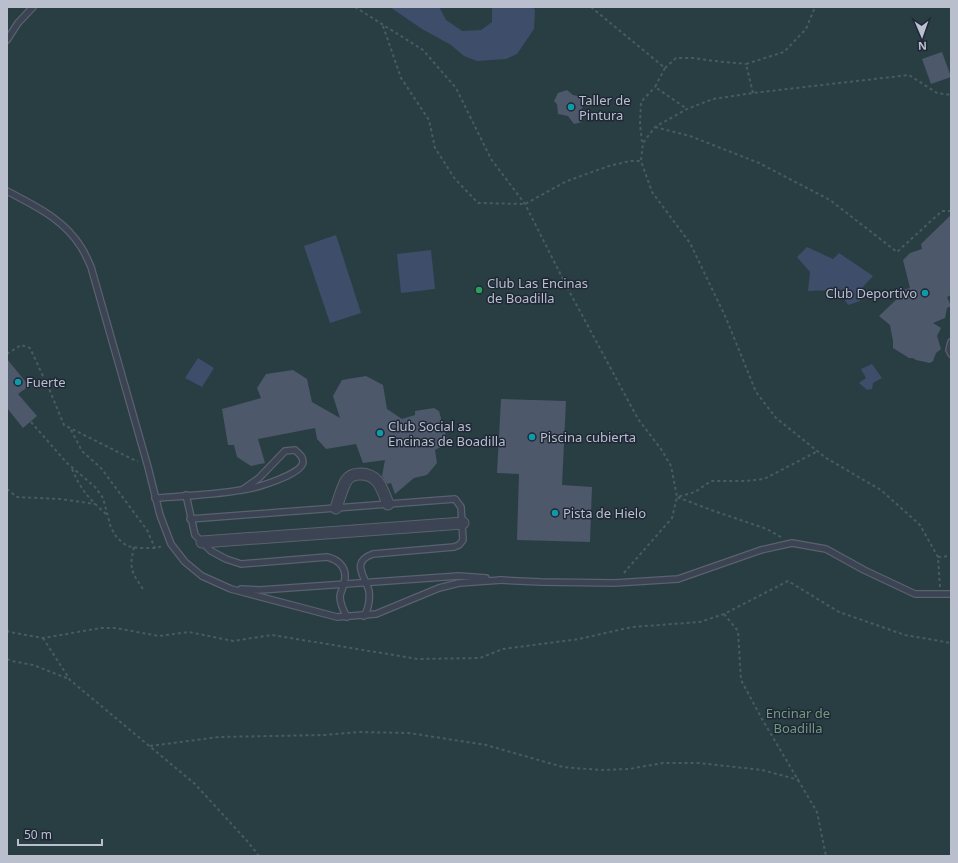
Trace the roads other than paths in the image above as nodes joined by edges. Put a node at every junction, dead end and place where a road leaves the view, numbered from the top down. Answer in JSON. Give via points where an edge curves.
{"nodes":[{"id":1,"x":33,"y":7,"type":"edge"},
{"id":2,"x":7,"y":40,"type":"edge"},
{"id":3,"x":7,"y":191,"type":"edge"},
{"id":4,"x":951,"y":342,"type":"edge"},
{"id":5,"x":951,"y":354,"type":"edge"},
{"id":6,"x":242,"y":490,"type":"junction"},
{"id":7,"x":186,"y":495,"type":"junction"},
{"id":8,"x":155,"y":498,"type":"junction"},
{"id":9,"x":388,"y":504,"type":"junction"},
{"id":10,"x":336,"y":508,"type":"junction"},
{"id":11,"x":190,"y":519,"type":"junction"},
{"id":12,"x":463,"y":523,"type":"junction"},
{"id":13,"x":202,"y":542,"type":"junction"},
{"id":14,"x":502,"y":580,"type":"junction"},
{"id":15,"x":365,"y":582,"type":"junction"},
{"id":16,"x":344,"y":584,"type":"junction"},
{"id":17,"x":231,"y":589,"type":"junction"},
{"id":18,"x":951,"y":594,"type":"edge"},
{"id":19,"x":364,"y":616,"type":"junction"},
{"id":20,"x":347,"y":617,"type":"junction"}],
"edges":[{"from":1,"to":2,"type":"lane"},
{"from":3,"to":8,"type":"lane","via":[[51,215],[82,247],[91,267]]},
{"from":4,"to":5,"type":"lane"},
{"from":6,"to":6,"type":"lane","via":[[281,479],[300,470],[302,456],[294,450],[284,451],[259,478]]},
{"from":6,"to":7,"type":"lane"},
{"from":7,"to":8,"type":"lane"},
{"from":7,"to":11,"type":"lane"},
{"from":8,"to":17,"type":"lane","via":[[171,544],[185,562],[202,576]]},
{"from":9,"to":10,"type":"lane"},
{"from":9,"to":10,"type":"street","via":[[374,476],[356,474],[347,479]]},
{"from":9,"to":12,"type":"lane","via":[[456,499],[461,507]]},
{"from":10,"to":11,"type":"lane"},
{"from":11,"to":13,"type":"lane","via":[[195,535]]},
{"from":12,"to":13,"type":"street"},
{"from":12,"to":15,"type":"lane","via":[[463,540],[454,547],[366,556],[360,567]]},
{"from":13,"to":16,"type":"lane","via":[[211,551],[241,564],[327,557],[336,559],[344,570]]},
{"from":14,"to":15,"type":"lane","via":[[459,576]]},
{"from":14,"to":18,"type":"lane","via":[[615,583],[678,579],[761,550],[792,543],[826,549],[915,594]]},
{"from":14,"to":19,"type":"lane","via":[[459,583],[439,588],[376,614]]},
{"from":15,"to":16,"type":"lane"},
{"from":15,"to":19,"type":"lane","via":[[369,598]]},
{"from":16,"to":17,"type":"lane","via":[[260,590]]},
{"from":16,"to":20,"type":"lane","via":[[340,601]]},
{"from":17,"to":20,"type":"lane","via":[[337,617]]},
{"from":19,"to":20,"type":"lane"}]}
